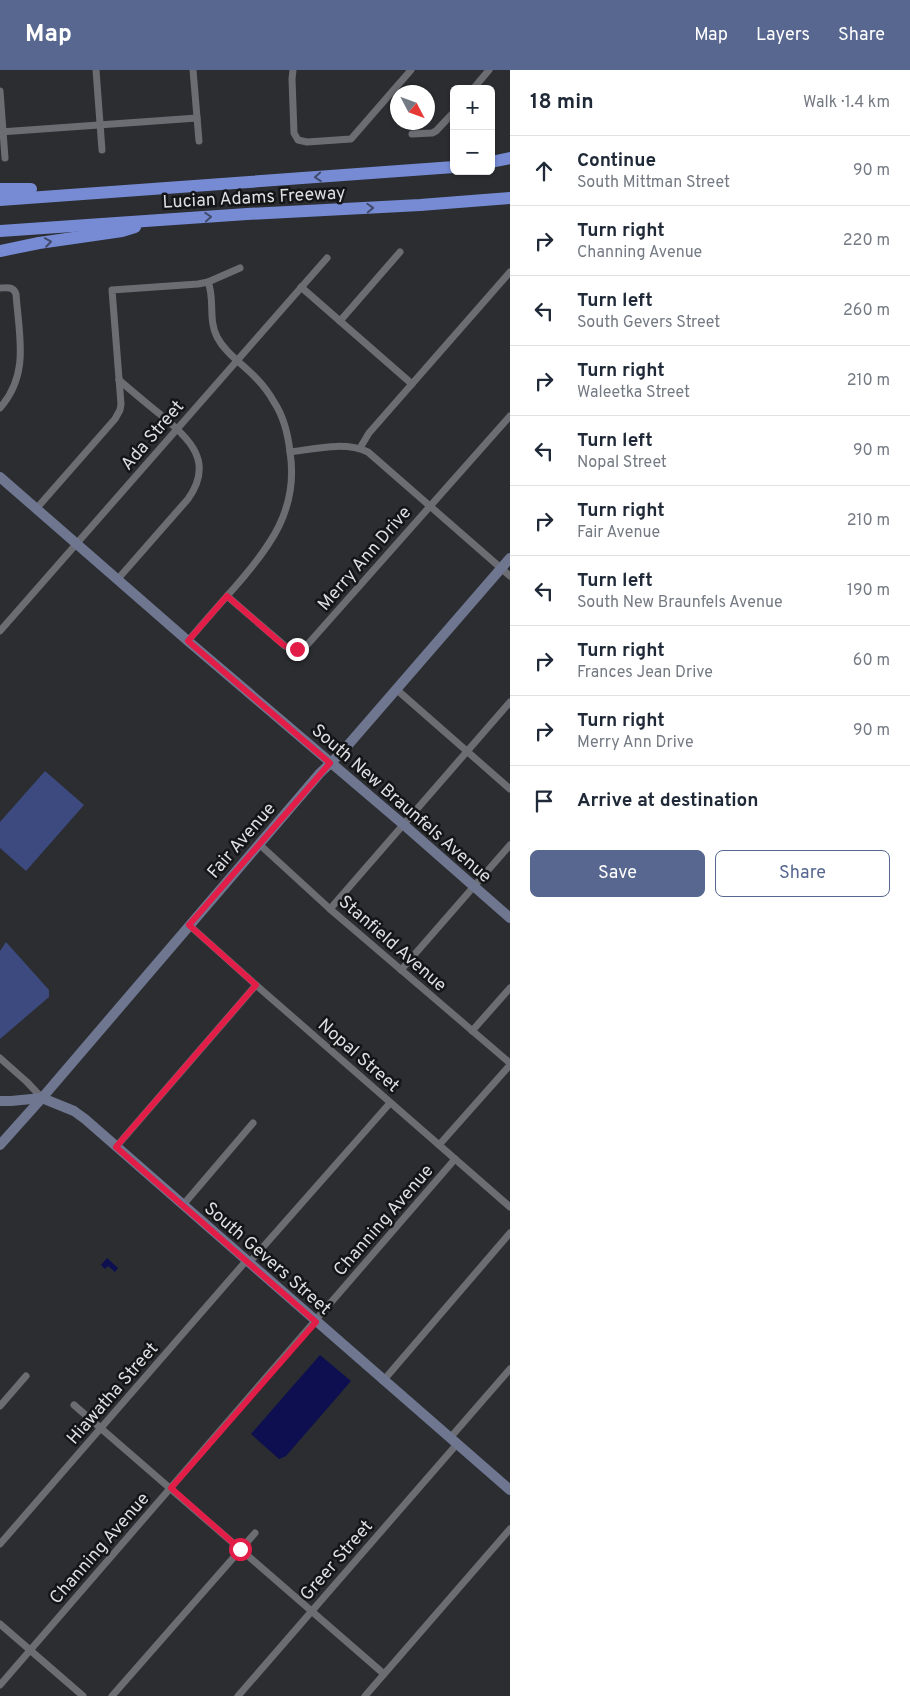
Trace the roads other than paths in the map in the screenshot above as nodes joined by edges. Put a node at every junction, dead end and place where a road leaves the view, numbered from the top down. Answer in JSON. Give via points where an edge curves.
{"nodes":[{"id":1,"x":96,"y":70,"type":"edge"},
{"id":2,"x":193,"y":70,"type":"edge"},
{"id":3,"x":293,"y":70,"type":"edge"},
{"id":4,"x":411,"y":70,"type":"edge"},
{"id":5,"x":489,"y":70,"type":"edge"},
{"id":6,"x":476,"y":85,"type":"edge"},
{"id":7,"x":0,"y":91,"type":"edge"},
{"id":8,"x":450,"y":116,"type":"edge"},
{"id":9,"x":197,"y":118,"type":"junction"},
{"id":10,"x":99,"y":125,"type":"junction"},
{"id":11,"x":1,"y":131,"type":"edge"},
{"id":12,"x":412,"y":134,"type":"dead end"},
{"id":13,"x":199,"y":142,"type":"dead end"},
{"id":14,"x":102,"y":150,"type":"dead end"},
{"id":15,"x":5,"y":158,"type":"dead end"},
{"id":16,"x":510,"y":158,"type":"edge"},
{"id":17,"x":495,"y":161,"type":"edge"},
{"id":18,"x":510,"y":165,"type":"edge"},
{"id":19,"x":495,"y":166,"type":"edge"},
{"id":20,"x":450,"y":167,"type":"edge"},
{"id":21,"x":173,"y":187,"type":"junction"},
{"id":22,"x":0,"y":190,"type":"edge"},
{"id":23,"x":510,"y":198,"type":"edge"},
{"id":24,"x":0,"y":200,"type":"edge"},
{"id":25,"x":159,"y":220,"type":"junction"},
{"id":26,"x":0,"y":231,"type":"edge"},
{"id":27,"x":0,"y":251,"type":"edge"},
{"id":28,"x":400,"y":252,"type":"dead end"},
{"id":29,"x":327,"y":258,"type":"dead end"},
{"id":30,"x":240,"y":268,"type":"dead end"},
{"id":31,"x":510,"y":272,"type":"edge"},
{"id":32,"x":208,"y":282,"type":"junction"},
{"id":33,"x":301,"y":287,"type":"junction"},
{"id":34,"x":0,"y":288,"type":"edge"},
{"id":35,"x":340,"y":321,"type":"junction"},
{"id":36,"x":237,"y":361,"type":"junction"},
{"id":37,"x":119,"y":380,"type":"junction"},
{"id":38,"x":412,"y":384,"type":"junction"},
{"id":39,"x":0,"y":408,"type":"edge"},
{"id":40,"x":510,"y":416,"type":"edge"},
{"id":41,"x":177,"y":429,"type":"junction"},
{"id":42,"x":360,"y":448,"type":"junction"},
{"id":43,"x":290,"y":452,"type":"junction"},
{"id":44,"x":0,"y":477,"type":"edge"},
{"id":45,"x":430,"y":506,"type":"junction"},
{"id":46,"x":36,"y":509,"type":"junction"},
{"id":47,"x":76,"y":544,"type":"junction"},
{"id":48,"x":510,"y":558,"type":"edge"},
{"id":49,"x":501,"y":568,"type":"junction"},
{"id":50,"x":510,"y":576,"type":"edge"},
{"id":51,"x":117,"y":580,"type":"junction"},
{"id":52,"x":227,"y":596,"type":"junction"},
{"id":53,"x":0,"y":631,"type":"edge"},
{"id":54,"x":188,"y":641,"type":"junction"},
{"id":55,"x":396,"y":689,"type":"junction"},
{"id":56,"x":510,"y":702,"type":"edge"},
{"id":57,"x":467,"y":752,"type":"junction"},
{"id":58,"x":330,"y":763,"type":"junction"},
{"id":59,"x":510,"y":789,"type":"edge"},
{"id":60,"x":404,"y":825,"type":"junction"},
{"id":61,"x":259,"y":844,"type":"junction"},
{"id":62,"x":510,"y":845,"type":"edge"},
{"id":63,"x":474,"y":887,"type":"junction"},
{"id":64,"x":330,"y":909,"type":"junction"},
{"id":65,"x":510,"y":918,"type":"edge"},
{"id":66,"x":189,"y":925,"type":"junction"},
{"id":67,"x":401,"y":970,"type":"junction"},
{"id":68,"x":256,"y":985,"type":"junction"},
{"id":69,"x":510,"y":988,"type":"edge"},
{"id":70,"x":472,"y":1031,"type":"junction"},
{"id":71,"x":0,"y":1058,"type":"edge"},
{"id":72,"x":510,"y":1064,"type":"edge"},
{"id":73,"x":42,"y":1098,"type":"junction"},
{"id":74,"x":0,"y":1101,"type":"edge"},
{"id":75,"x":390,"y":1103,"type":"junction"},
{"id":76,"x":253,"y":1123,"type":"dead end"},
{"id":77,"x":0,"y":1145,"type":"edge"},
{"id":78,"x":439,"y":1145,"type":"junction"},
{"id":79,"x":116,"y":1147,"type":"junction"},
{"id":80,"x":455,"y":1159,"type":"junction"},
{"id":81,"x":183,"y":1205,"type":"junction"},
{"id":82,"x":510,"y":1207,"type":"edge"},
{"id":83,"x":510,"y":1233,"type":"edge"},
{"id":84,"x":248,"y":1262,"type":"junction"},
{"id":85,"x":316,"y":1322,"type":"junction"},
{"id":86,"x":510,"y":1369,"type":"edge"},
{"id":87,"x":26,"y":1376,"type":"dead end"},
{"id":88,"x":383,"y":1381,"type":"junction"},
{"id":89,"x":74,"y":1405,"type":"dead end"},
{"id":90,"x":0,"y":1406,"type":"edge"},
{"id":91,"x":101,"y":1428,"type":"junction"},
{"id":92,"x":453,"y":1441,"type":"junction"},
{"id":93,"x":171,"y":1488,"type":"junction"},
{"id":94,"x":510,"y":1490,"type":"edge"},
{"id":95,"x":510,"y":1529,"type":"edge"},
{"id":96,"x":255,"y":1533,"type":"dead end"},
{"id":97,"x":0,"y":1544,"type":"edge"},
{"id":98,"x":240,"y":1549,"type":"junction"},
{"id":99,"x":312,"y":1611,"type":"junction"},
{"id":100,"x":0,"y":1624,"type":"edge"},
{"id":101,"x":30,"y":1650,"type":"junction"},
{"id":102,"x":384,"y":1674,"type":"junction"},
{"id":103,"x":0,"y":1685,"type":"edge"},
{"id":104,"x":83,"y":1696,"type":"edge"},
{"id":105,"x":112,"y":1696,"type":"edge"},
{"id":106,"x":238,"y":1696,"type":"edge"},
{"id":107,"x":365,"y":1696,"type":"edge"}],
"edges":[{"from":1,"to":10,"type":"street"},
{"from":2,"to":9,"type":"street"},
{"from":3,"to":4,"type":"street","via":[[294,134],[298,140],[307,142],[351,139]]},
{"from":5,"to":6,"type":"street"},
{"from":7,"to":11,"type":"street"},
{"from":8,"to":12,"type":"street","via":[[432,133]]},
{"from":9,"to":10,"type":"street"},
{"from":9,"to":13,"type":"street"},
{"from":10,"to":11,"type":"street"},
{"from":10,"to":14,"type":"street"},
{"from":11,"to":15,"type":"street"},
{"from":16,"to":17,"type":"highway"},
{"from":18,"to":19,"type":"highway"},
{"from":20,"to":21,"type":"highway","name":"Lucian Adams Freeway","one_way":true},
{"from":21,"to":22,"type":"highway","via":[[118,184]]},
{"from":21,"to":24,"type":"highway","name":"Lucian Adams Freeway"},
{"from":25,"to":23,"type":"highway","name":"Lucian Adams Freeway","one_way":true},
{"from":25,"to":26,"type":"highway","name":"Lucian Adams Freeway"},
{"from":27,"to":25,"type":"highway","one_way":true,"via":[[122,231]]},
{"from":28,"to":35,"type":"street"},
{"from":29,"to":33,"type":"street","name":"Ada Street"},
{"from":30,"to":32,"type":"street"},
{"from":31,"to":38,"type":"street"},
{"from":32,"to":36,"type":"street","via":[[215,333]]},
{"from":32,"to":37,"type":"street","via":[[112,290]]},
{"from":33,"to":35,"type":"street"},
{"from":33,"to":36,"type":"street","name":"Ada Street"},
{"from":34,"to":39,"type":"street","via":[[11,288],[16,294],[20,360],[20,372],[12,394]]},
{"from":35,"to":38,"type":"street"},
{"from":36,"to":41,"type":"street","name":"Ada Street"},
{"from":36,"to":43,"type":"street","via":[[257,378],[275,402],[286,428]]},
{"from":37,"to":41,"type":"street"},
{"from":37,"to":46,"type":"street","via":[[121,404],[115,419]]},
{"from":38,"to":42,"type":"street"},
{"from":40,"to":45,"type":"street","name":"Merry Ann Drive"},
{"from":41,"to":47,"type":"street","name":"Ada Street"},
{"from":41,"to":51,"type":"street","via":[[195,451],[199,471],[196,486]]},
{"from":42,"to":43,"type":"street","via":[[340,446]]},
{"from":42,"to":45,"type":"street"},
{"from":43,"to":52,"type":"street","via":[[290,491],[282,521],[267,548]]},
{"from":44,"to":46,"type":"main road","name":"South New Braunfels Avenue"},
{"from":45,"to":49,"type":"street"},
{"from":45,"to":52,"type":"street","name":"Merry Ann Drive","via":[[303,647],[291,649],[285,646]]},
{"from":46,"to":47,"type":"main road","name":"South New Braunfels Avenue"},
{"from":47,"to":51,"type":"main road","name":"South New Braunfels Avenue"},
{"from":47,"to":53,"type":"street","name":"Ada Street"},
{"from":48,"to":49,"type":"main road","name":"Fair Avenue"},
{"from":49,"to":50,"type":"street"},
{"from":49,"to":55,"type":"main road","name":"Fair Avenue"},
{"from":51,"to":54,"type":"main road","name":"South New Braunfels Avenue"},
{"from":52,"to":54,"type":"street"},
{"from":54,"to":58,"type":"main road","name":"South New Braunfels Avenue"},
{"from":55,"to":57,"type":"street"},
{"from":55,"to":58,"type":"main road","name":"Fair Avenue"},
{"from":56,"to":57,"type":"street"},
{"from":57,"to":59,"type":"street"},
{"from":57,"to":60,"type":"street"},
{"from":58,"to":60,"type":"main road","name":"South New Braunfels Avenue"},
{"from":58,"to":61,"type":"main road","name":"Fair Avenue"},
{"from":60,"to":63,"type":"main road","name":"South New Braunfels Avenue"},
{"from":60,"to":64,"type":"street"},
{"from":61,"to":64,"type":"street","name":"Stanfield Avenue"},
{"from":61,"to":66,"type":"main road","name":"Fair Avenue"},
{"from":62,"to":63,"type":"street"},
{"from":63,"to":65,"type":"main road","name":"South New Braunfels Avenue"},
{"from":63,"to":67,"type":"street"},
{"from":64,"to":67,"type":"street","name":"Stanfield Avenue"},
{"from":66,"to":68,"type":"street","name":"Nopal Street"},
{"from":66,"to":73,"type":"main road","name":"Fair Avenue"},
{"from":67,"to":70,"type":"street","name":"Stanfield Avenue"},
{"from":68,"to":75,"type":"street","name":"Nopal Street"},
{"from":68,"to":79,"type":"street"},
{"from":69,"to":70,"type":"street"},
{"from":70,"to":72,"type":"street","name":"Stanfield Avenue"},
{"from":71,"to":73,"type":"street","name":"South Gevers Street"},
{"from":72,"to":78,"type":"street","name":"Channing Avenue"},
{"from":73,"to":74,"type":"main road"},
{"from":73,"to":77,"type":"main road","name":"Fair Avenue"},
{"from":73,"to":79,"type":"main road","name":"South Gevers Street","via":[[74,1111]]},
{"from":75,"to":78,"type":"street","name":"Nopal Street"},
{"from":75,"to":84,"type":"street","name":"Hiawatha Street"},
{"from":76,"to":81,"type":"street"},
{"from":78,"to":80,"type":"street","name":"Nopal Street"},
{"from":79,"to":81,"type":"main road","name":"South Gevers Street"},
{"from":80,"to":82,"type":"street","name":"Nopal Street"},
{"from":80,"to":85,"type":"street","name":"Channing Avenue"},
{"from":81,"to":84,"type":"main road","name":"South Gevers Street"},
{"from":83,"to":88,"type":"street"},
{"from":84,"to":85,"type":"main road","name":"South Gevers Street"},
{"from":84,"to":91,"type":"street","name":"Hiawatha Street"},
{"from":85,"to":88,"type":"main road","name":"South Gevers Street"},
{"from":85,"to":93,"type":"street","name":"Channing Avenue"},
{"from":86,"to":92,"type":"street","name":"Greer Street"},
{"from":87,"to":90,"type":"street"},
{"from":88,"to":92,"type":"main road","name":"South Gevers Street"},
{"from":89,"to":91,"type":"street"},
{"from":91,"to":93,"type":"street"},
{"from":91,"to":97,"type":"street","name":"Hiawatha Street"},
{"from":92,"to":94,"type":"main road","name":"South Gevers Street"},
{"from":92,"to":99,"type":"street","name":"Greer Street"},
{"from":93,"to":98,"type":"street"},
{"from":93,"to":101,"type":"street","name":"Channing Avenue"},
{"from":95,"to":102,"type":"street"},
{"from":96,"to":98,"type":"street"},
{"from":98,"to":99,"type":"street"},
{"from":98,"to":105,"type":"street"},
{"from":99,"to":102,"type":"street"},
{"from":99,"to":106,"type":"street","name":"Greer Street"},
{"from":100,"to":101,"type":"street"},
{"from":101,"to":103,"type":"street","name":"Channing Avenue"},
{"from":101,"to":104,"type":"street"},
{"from":102,"to":107,"type":"street"}]}
